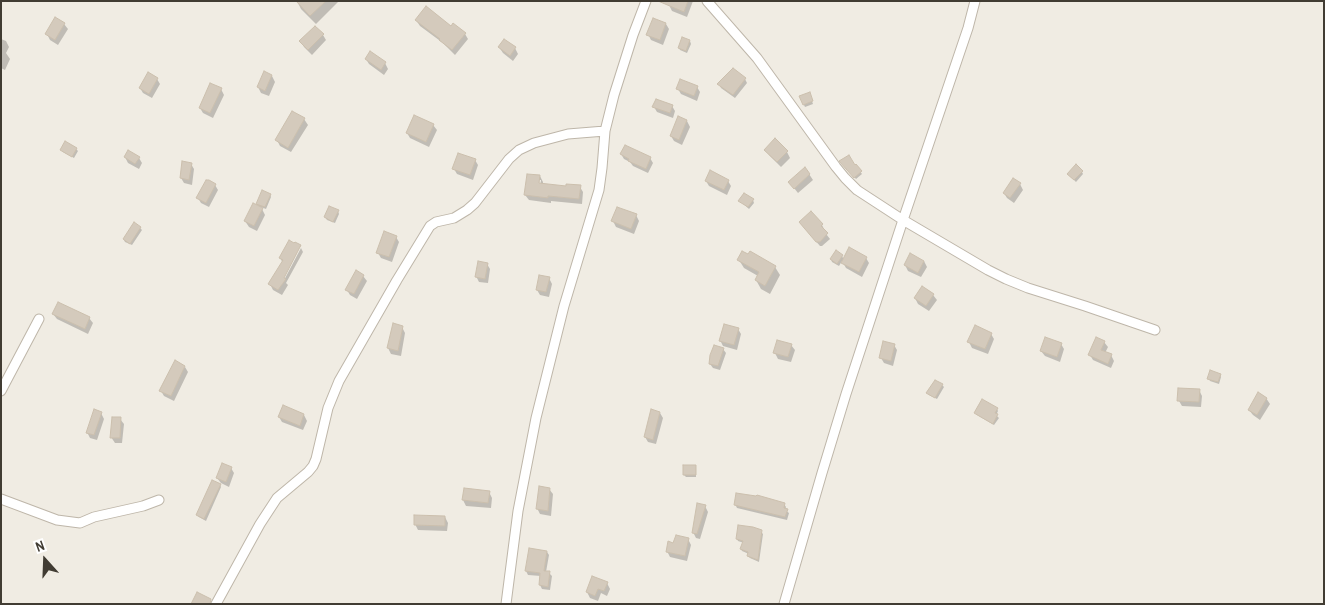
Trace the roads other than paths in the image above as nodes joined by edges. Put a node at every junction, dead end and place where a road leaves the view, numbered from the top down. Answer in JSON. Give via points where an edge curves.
{"nodes":[{"id":1,"x":646,"y":1,"type":"edge"},
{"id":2,"x":707,"y":1,"type":"edge"},
{"id":3,"x":975,"y":1,"type":"edge"},
{"id":4,"x":604,"y":131,"type":"junction"},
{"id":5,"x":903,"y":220,"type":"junction"},
{"id":6,"x":39,"y":319,"type":"dead end"},
{"id":7,"x":1155,"y":330,"type":"dead end"},
{"id":8,"x":1,"y":390,"type":"edge"},
{"id":9,"x":1,"y":499,"type":"edge"},
{"id":10,"x":159,"y":500,"type":"dead end"},
{"id":11,"x":216,"y":604,"type":"edge"},
{"id":12,"x":506,"y":604,"type":"edge"},
{"id":13,"x":784,"y":604,"type":"edge"}],
"edges":[{"from":1,"to":4,"type":"street"},
{"from":2,"to":5,"type":"street","via":[[757,58],[845,178],[857,190]]},
{"from":3,"to":5,"type":"street"},
{"from":4,"to":11,"type":"street","via":[[568,134],[519,150],[467,210],[430,226],[339,381],[328,408],[313,466],[277,498]]},
{"from":4,"to":12,"type":"street","via":[[599,190],[564,306],[536,418],[518,511]]},
{"from":5,"to":7,"type":"street","via":[[1006,279]]},
{"from":5,"to":13,"type":"street","via":[[827,455]]},
{"from":6,"to":8,"type":"street"},
{"from":9,"to":10,"type":"street","via":[[57,520],[80,523]]}]}
